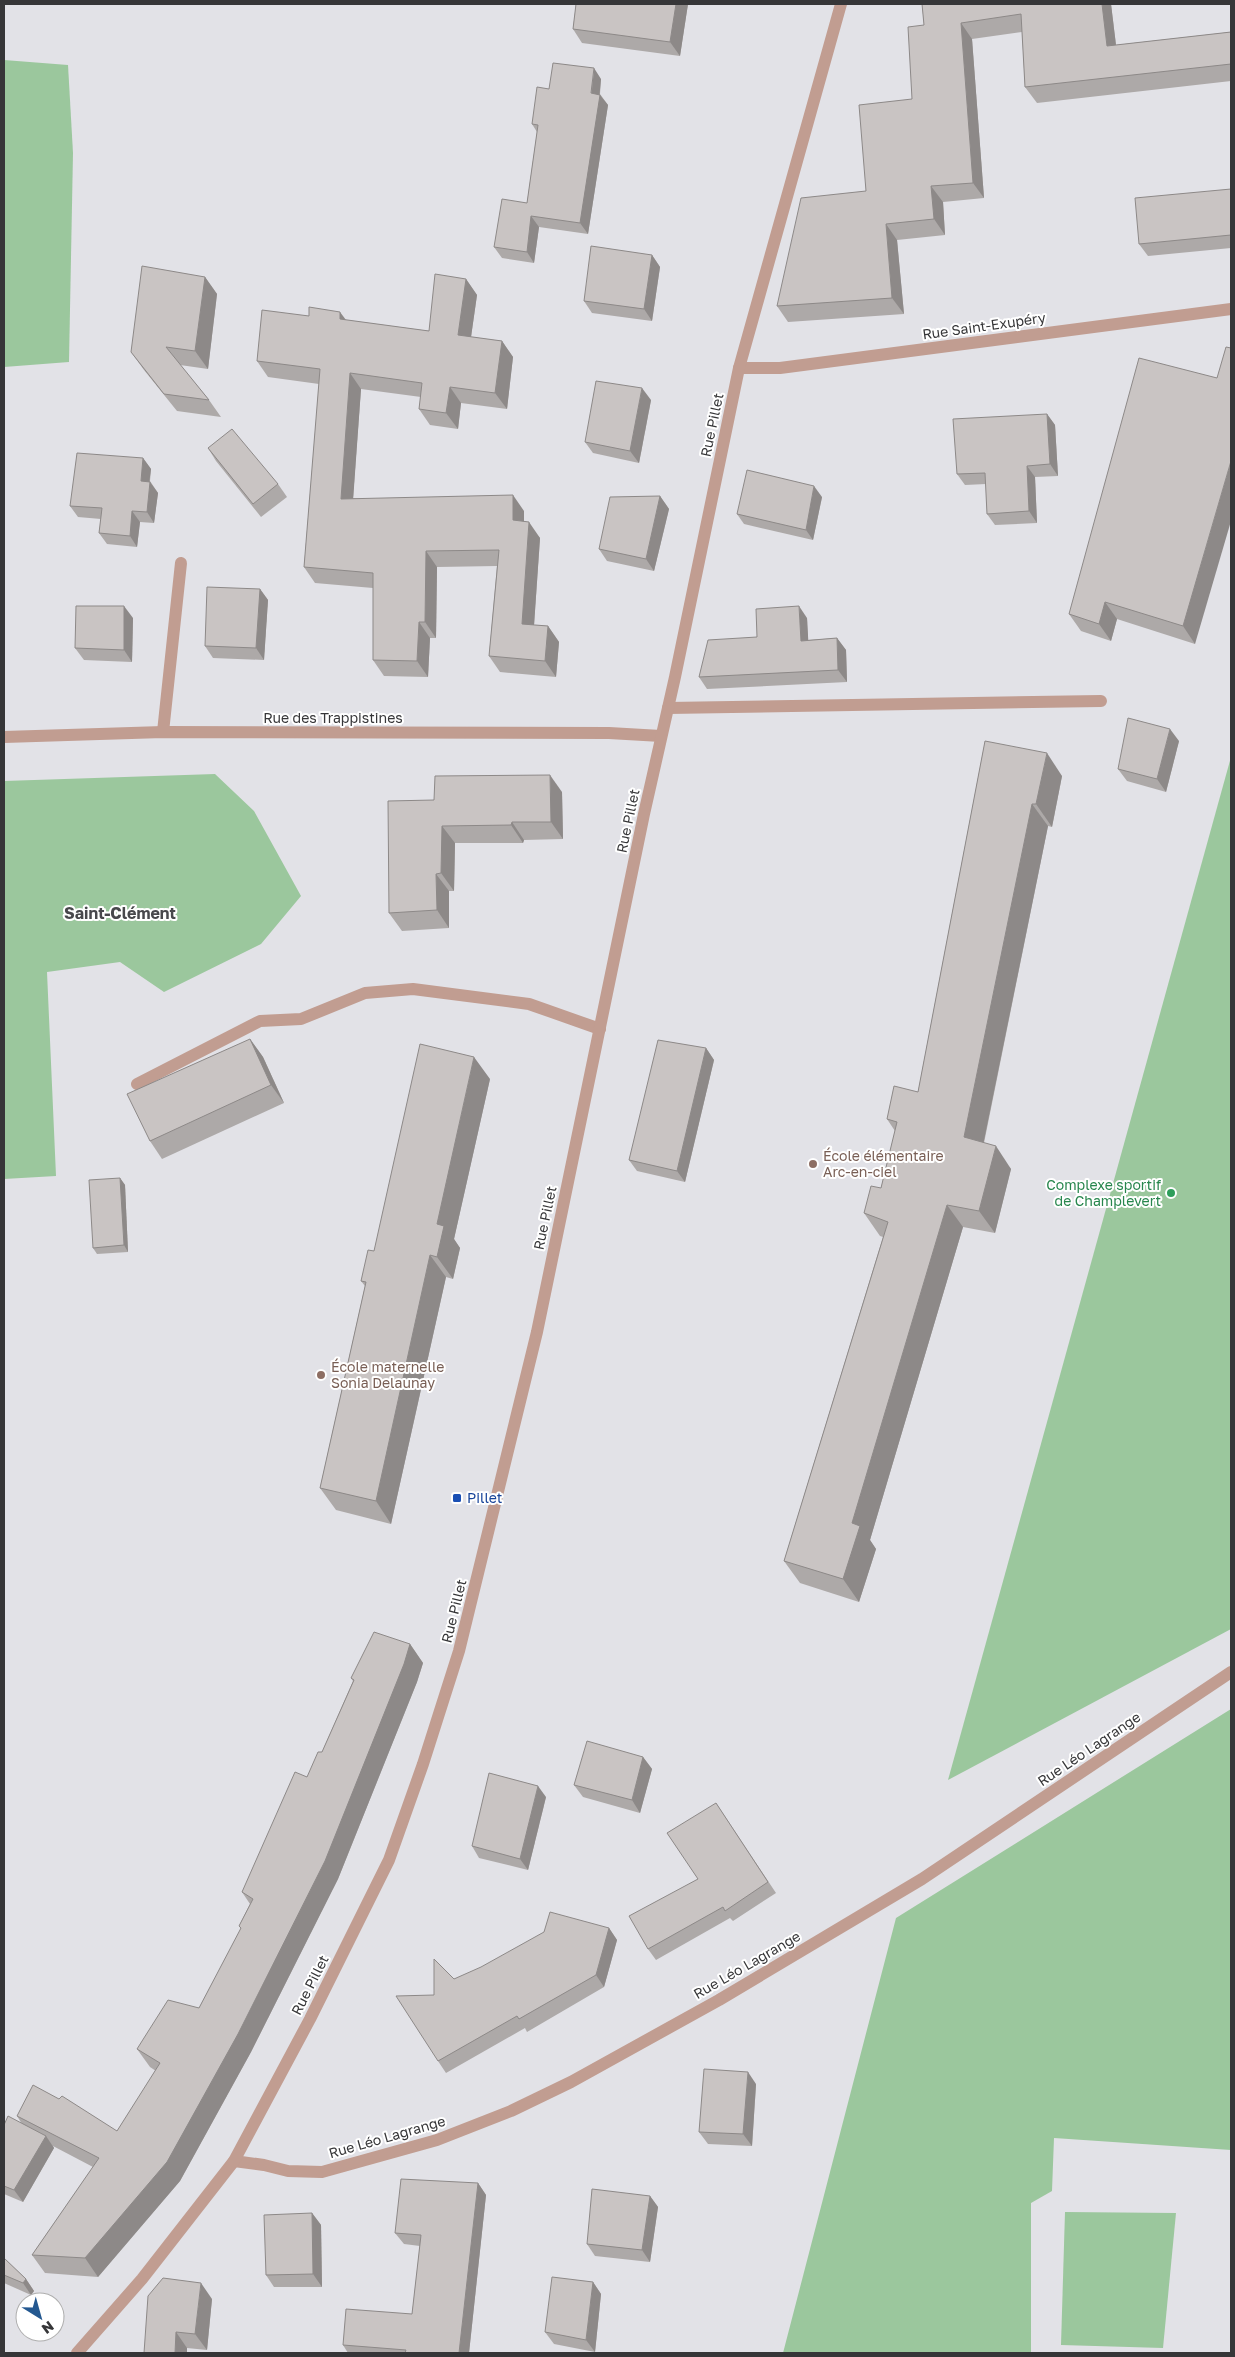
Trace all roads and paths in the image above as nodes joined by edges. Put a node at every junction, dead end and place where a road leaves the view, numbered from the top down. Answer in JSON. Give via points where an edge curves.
{"nodes":[{"id":1,"x":841,"y":4,"type":"edge"},
{"id":2,"x":1231,"y":308,"type":"edge"},
{"id":3,"x":740,"y":368,"type":"junction"},
{"id":4,"x":181,"y":563,"type":"dead end"},
{"id":5,"x":1101,"y":701,"type":"dead end"},
{"id":6,"x":668,"y":708,"type":"junction"},
{"id":7,"x":163,"y":732,"type":"junction"},
{"id":8,"x":4,"y":736,"type":"edge"},
{"id":9,"x":661,"y":736,"type":"junction"},
{"id":10,"x":600,"y":1029,"type":"junction"},
{"id":11,"x":137,"y":1084,"type":"dead end"},
{"id":12,"x":1231,"y":1672,"type":"edge"},
{"id":13,"x":234,"y":2161,"type":"junction"},
{"id":14,"x":77,"y":2353,"type":"edge"}],
"edges":[{"from":1,"to":3,"type":"street","name":"Rue Pillet"},
{"from":2,"to":3,"type":"street","name":"Rue Saint-Exupéry","via":[[795,367]]},
{"from":3,"to":6,"type":"street","name":"Rue Pillet"},
{"from":4,"to":7,"type":"street"},
{"from":5,"to":6,"type":"street"},
{"from":6,"to":9,"type":"street","name":"Rue Pillet"},
{"from":7,"to":8,"type":"street","name":"Rue des Trappistines"},
{"from":7,"to":9,"type":"street","name":"Rue des Trappistines","via":[[609,733]]},
{"from":9,"to":10,"type":"street","name":"Rue Pillet"},
{"from":10,"to":11,"type":"street","via":[[529,1004],[414,989],[365,993],[301,1019],[260,1020]]},
{"from":10,"to":13,"type":"street","name":"Rue Pillet","via":[[537,1332],[450,1680],[389,1860],[310,2019]]},
{"from":12,"to":13,"type":"street","name":"Rue Léo Lagrange","via":[[922,1879],[719,2000],[571,2082],[437,2140],[322,2172],[288,2171]]},
{"from":13,"to":14,"type":"street","name":"Rue Pillet","via":[[142,2280]]}]}
